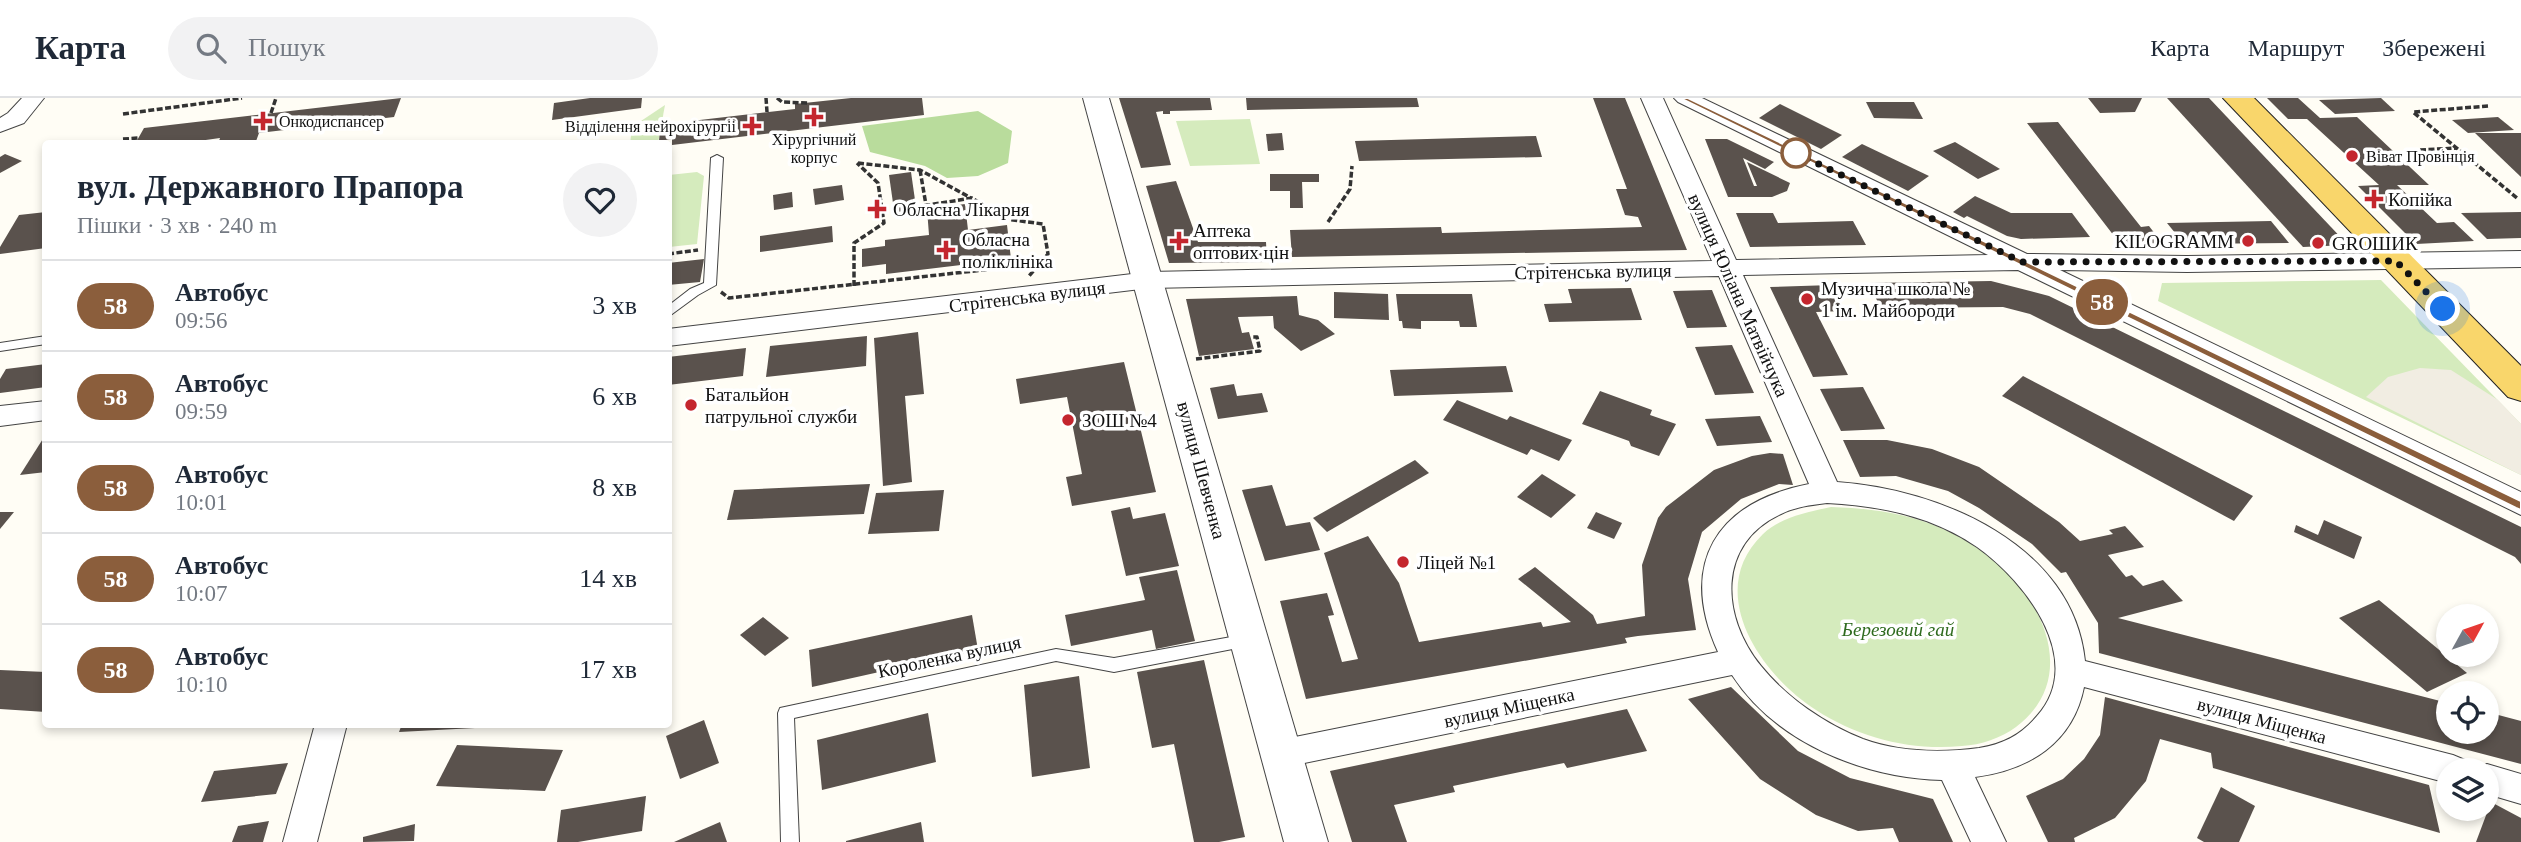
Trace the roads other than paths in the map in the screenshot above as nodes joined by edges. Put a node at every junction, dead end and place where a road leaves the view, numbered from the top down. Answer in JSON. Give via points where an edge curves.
{"nodes":[{"id":1,"x":33,"y":98,"type":"edge"},
{"id":2,"x":1096,"y":98,"type":"edge"},
{"id":3,"x":1652,"y":98,"type":"edge"},
{"id":4,"x":1685,"y":98,"type":"edge"},
{"id":5,"x":2238,"y":98,"type":"edge"},
{"id":6,"x":0,"y":126,"type":"edge"},
{"id":7,"x":717,"y":158,"type":"dead end"},
{"id":8,"x":2521,"y":259,"type":"edge"},
{"id":9,"x":2396,"y":261,"type":"junction"},
{"id":10,"x":2022,"y":262,"type":"junction"},
{"id":11,"x":1728,"y":268,"type":"junction"},
{"id":12,"x":1149,"y":280,"type":"junction"},
{"id":13,"x":672,"y":310,"type":"edge"},
{"id":14,"x":672,"y":338,"type":"edge"},
{"id":15,"x":42,"y":341,"type":"edge"},
{"id":16,"x":0,"y":347,"type":"edge"},
{"id":17,"x":2521,"y":388,"type":"edge"},
{"id":18,"x":42,"y":411,"type":"edge"},
{"id":19,"x":0,"y":416,"type":"edge"},
{"id":20,"x":1827,"y":492,"type":"junction"},
{"id":21,"x":2521,"y":504,"type":"edge"},
{"id":22,"x":1248,"y":640,"type":"junction"},
{"id":23,"x":1738,"y":661,"type":"junction"},
{"id":24,"x":2072,"y":671,"type":"junction"},
{"id":25,"x":330,"y":728,"type":"edge"},
{"id":26,"x":1280,"y":754,"type":"junction"},
{"id":27,"x":2436,"y":766,"type":"edge"},
{"id":28,"x":1953,"y":767,"type":"junction"},
{"id":29,"x":2499,"y":783,"type":"edge"},
{"id":30,"x":2521,"y":789,"type":"edge"},
{"id":31,"x":300,"y":842,"type":"edge"},
{"id":32,"x":790,"y":842,"type":"edge"},
{"id":33,"x":1306,"y":842,"type":"edge"},
{"id":34,"x":1989,"y":842,"type":"edge"}],
"edges":[{"from":1,"to":6,"type":"street","via":[[16,118]]},
{"from":2,"to":12,"type":"street","name":"вулиця Шевченка"},
{"from":3,"to":11,"type":"street","name":"вулиця Юліана Матвійчука"},
{"from":4,"to":10,"type":"street"},
{"from":5,"to":9,"type":"main road"},
{"from":7,"to":13,"type":"lane","via":[[710,285]]},
{"from":8,"to":9,"type":"street","name":"Стрітенська вулиця"},
{"from":9,"to":10,"type":"street","name":"Стрітенська вулиця"},
{"from":9,"to":17,"type":"main road"},
{"from":10,"to":11,"type":"street","name":"Стрітенська вулиця"},
{"from":10,"to":21,"type":"street"},
{"from":11,"to":12,"type":"street","name":"Стрітенська вулиця"},
{"from":11,"to":20,"type":"street","name":"вулиця Юліана Матвійчука"},
{"from":12,"to":14,"type":"street","name":"Стрітенська вулиця"},
{"from":12,"to":22,"type":"street","name":"вулиця Шевченка"},
{"from":15,"to":16,"type":"lane"},
{"from":18,"to":19,"type":"street"},
{"from":20,"to":23,"type":"street","via":[[1790,499],[1758,512],[1734,533],[1719,559],[1714,591],[1720,625]]},
{"from":20,"to":24,"type":"street","via":[[1873,494],[1921,506],[1968,527],[2009,556],[2042,591],[2064,631]]},
{"from":22,"to":26,"type":"street","name":"вулиця Шевченка"},
{"from":22,"to":32,"type":"lane","name":"Короленка вулиця","via":[[1114,665],[1056,655],[786,713]]},
{"from":23,"to":26,"type":"street","name":"вулиця Міщенка"},
{"from":23,"to":28,"type":"street","via":[[1768,695],[1797,718],[1853,749],[1903,763]]},
{"from":24,"to":27,"type":"street","name":"вулиця Міщенка"},
{"from":24,"to":28,"type":"street","via":[[2063,708],[2040,738],[2001,759]]},
{"from":25,"to":31,"type":"street"},
{"from":26,"to":33,"type":"street","name":"вулиця Шевченка"},
{"from":28,"to":34,"type":"street"},
{"from":29,"to":30,"type":"street"}]}
